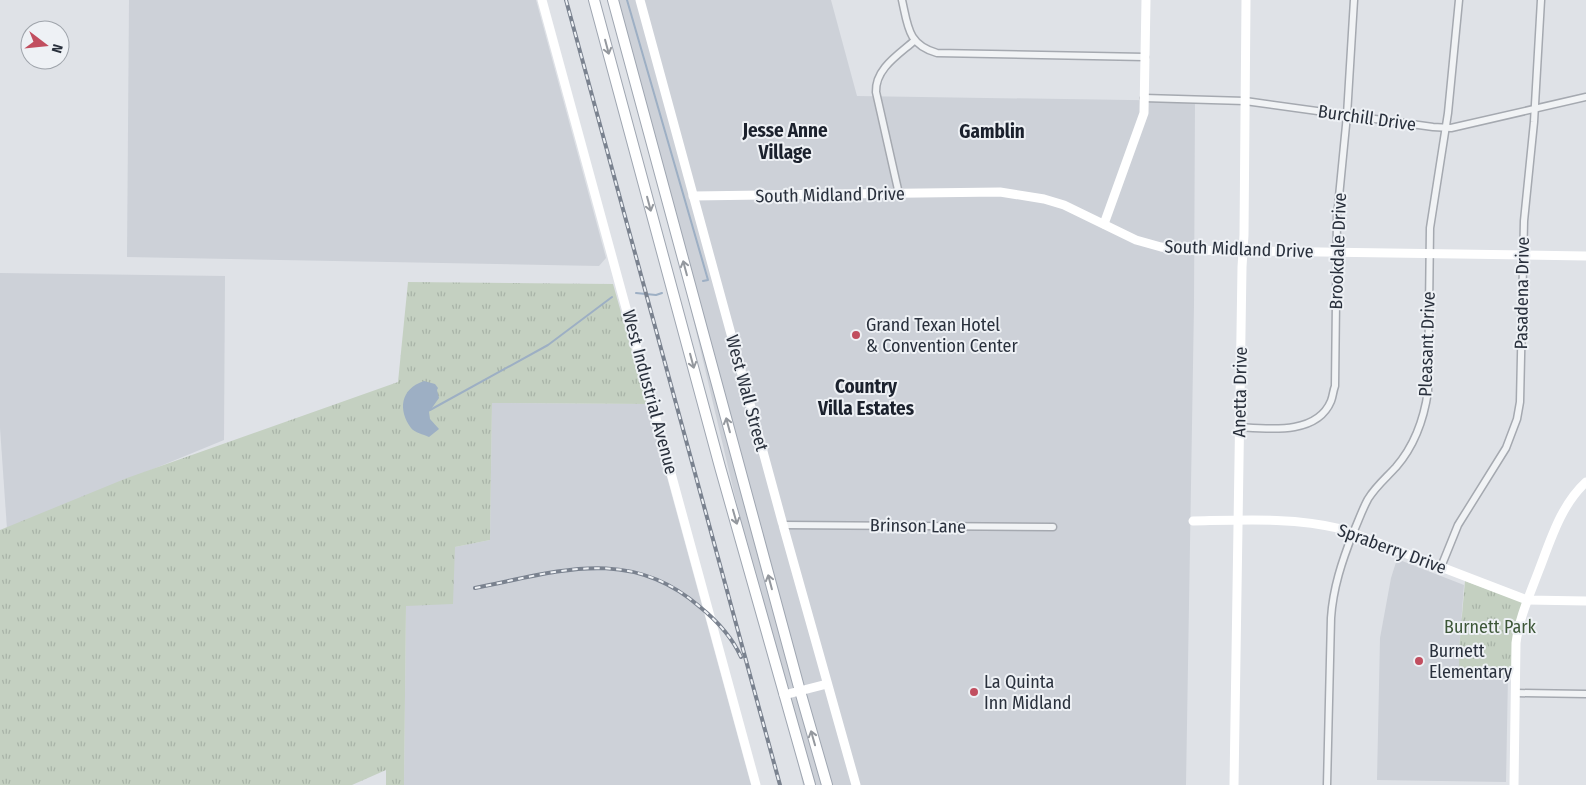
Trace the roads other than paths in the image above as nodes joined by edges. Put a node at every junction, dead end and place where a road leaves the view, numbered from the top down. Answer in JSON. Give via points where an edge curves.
{"nodes":[{"id":1,"x":542,"y":0,"type":"edge"},
{"id":2,"x":594,"y":0,"type":"edge"},
{"id":3,"x":613,"y":0,"type":"edge"},
{"id":4,"x":640,"y":0,"type":"edge"},
{"id":5,"x":902,"y":0,"type":"edge"},
{"id":6,"x":1146,"y":0,"type":"edge"},
{"id":7,"x":1246,"y":0,"type":"edge"},
{"id":8,"x":1354,"y":0,"type":"edge"},
{"id":9,"x":1459,"y":0,"type":"edge"},
{"id":10,"x":1541,"y":0,"type":"edge"},
{"id":11,"x":914,"y":40,"type":"junction"},
{"id":12,"x":1145,"y":57,"type":"junction"},
{"id":13,"x":1586,"y":97,"type":"edge"},
{"id":14,"x":1144,"y":98,"type":"junction"},
{"id":15,"x":1245,"y":101,"type":"junction"},
{"id":16,"x":1535,"y":108,"type":"junction"},
{"id":17,"x":1347,"y":115,"type":"junction"},
{"id":18,"x":1446,"y":128,"type":"junction"},
{"id":19,"x":900,"y":194,"type":"junction"},
{"id":20,"x":693,"y":196,"type":"junction"},
{"id":21,"x":1104,"y":224,"type":"junction"},
{"id":22,"x":1243,"y":252,"type":"junction"},
{"id":23,"x":1336,"y":253,"type":"junction"},
{"id":24,"x":1429,"y":254,"type":"junction"},
{"id":25,"x":1523,"y":254,"type":"junction"},
{"id":26,"x":1586,"y":256,"type":"edge"},
{"id":27,"x":1240,"y":427,"type":"junction"},
{"id":28,"x":1586,"y":482,"type":"edge"},
{"id":29,"x":1193,"y":521,"type":"dead end"},
{"id":30,"x":1238,"y":521,"type":"junction"},
{"id":31,"x":783,"y":525,"type":"junction"},
{"id":32,"x":1052,"y":528,"type":"dead end"},
{"id":33,"x":1353,"y":534,"type":"junction"},
{"id":34,"x":1441,"y":567,"type":"junction"},
{"id":35,"x":1527,"y":600,"type":"junction"},
{"id":36,"x":1586,"y":601,"type":"edge"},
{"id":37,"x":827,"y":684,"type":"junction"},
{"id":38,"x":800,"y":691,"type":"junction"},
{"id":39,"x":1516,"y":694,"type":"junction"},
{"id":40,"x":1586,"y":694,"type":"edge"},
{"id":41,"x":784,"y":695,"type":"junction"},
{"id":42,"x":756,"y":785,"type":"edge"},
{"id":43,"x":810,"y":785,"type":"edge"},
{"id":44,"x":827,"y":785,"type":"edge"},
{"id":45,"x":856,"y":785,"type":"edge"},
{"id":46,"x":1234,"y":785,"type":"edge"},
{"id":47,"x":1327,"y":785,"type":"edge"},
{"id":48,"x":1514,"y":785,"type":"edge"}],
"edges":[{"from":1,"to":42,"type":"street","name":"West Industrial Avenue"},
{"from":2,"to":41,"type":"main road","one_way":true},
{"from":38,"to":3,"type":"main road","name":"West Wall Street","one_way":true},
{"from":4,"to":20,"type":"street","name":"West Wall Street"},
{"from":5,"to":11,"type":"street"},
{"from":6,"to":12,"type":"street"},
{"from":7,"to":15,"type":"street","name":"Anetta Drive"},
{"from":8,"to":17,"type":"street","name":"Brookdale Drive"},
{"from":9,"to":18,"type":"street","name":"Pleasant Drive"},
{"from":10,"to":16,"type":"street","name":"Pasadena Drive"},
{"from":11,"to":12,"type":"street","via":[[924,49],[937,53]]},
{"from":11,"to":19,"type":"street","via":[[882,70],[876,84]]},
{"from":12,"to":14,"type":"street"},
{"from":13,"to":16,"type":"street","name":"Burchill Drive"},
{"from":14,"to":15,"type":"street","name":"Burchill Drive"},
{"from":14,"to":21,"type":"street","via":[[1144,113]]},
{"from":15,"to":17,"type":"street","name":"Burchill Drive"},
{"from":15,"to":22,"type":"street","name":"Anetta Drive"},
{"from":16,"to":18,"type":"street","name":"Burchill Drive"},
{"from":16,"to":25,"type":"street","name":"Pasadena Drive"},
{"from":17,"to":18,"type":"street","name":"Burchill Drive"},
{"from":17,"to":23,"type":"street","name":"Brookdale Drive"},
{"from":18,"to":24,"type":"street","name":"Pleasant Drive","via":[[1430,222]]},
{"from":19,"to":20,"type":"street","name":"South Midland Drive"},
{"from":19,"to":21,"type":"street","name":"South Midland Drive","via":[[1000,192],[1023,195],[1064,205]]},
{"from":20,"to":31,"type":"street","name":"West Wall Street"},
{"from":21,"to":22,"type":"street","name":"South Midland Drive","via":[[1136,240],[1161,247]]},
{"from":22,"to":23,"type":"street","name":"South Midland Drive"},
{"from":22,"to":27,"type":"street","name":"Anetta Drive"},
{"from":23,"to":24,"type":"street","name":"South Midland Drive"},
{"from":23,"to":27,"type":"street","name":"Brookdale Drive","via":[[1334,386],[1330,402],[1310,423],[1287,428]]},
{"from":24,"to":25,"type":"street","name":"South Midland Drive"},
{"from":24,"to":33,"type":"street","name":"Pleasant Drive","via":[[1428,391],[1424,413],[1406,454],[1368,498]]},
{"from":25,"to":26,"type":"street","name":"South Midland Drive"},
{"from":25,"to":34,"type":"street","name":"Pasadena Drive","via":[[1521,388],[1517,419],[1506,448],[1458,525]]},
{"from":27,"to":30,"type":"street","name":"Anetta Drive"},
{"from":28,"to":35,"type":"street","via":[[1557,523]]},
{"from":29,"to":30,"type":"street","name":"Spraberry Drive"},
{"from":30,"to":33,"type":"street","name":"Spraberry Drive","via":[[1311,522]]},
{"from":30,"to":46,"type":"street","name":"Anetta Drive"},
{"from":31,"to":32,"type":"street","name":"Brinson Lane"},
{"from":31,"to":37,"type":"street","name":"West Wall Street"},
{"from":33,"to":34,"type":"street","name":"Spraberry Drive"},
{"from":33,"to":47,"type":"street","name":"Pleasant Drive","via":[[1340,567],[1331,612]]},
{"from":34,"to":35,"type":"street","name":"Spraberry Drive"},
{"from":35,"to":36,"type":"street","name":"Spraberry Drive"},
{"from":35,"to":39,"type":"street","via":[[1516,643]]},
{"from":37,"to":38,"type":"street"},
{"from":37,"to":45,"type":"street","name":"West Wall Street"},
{"from":38,"to":41,"type":"street"},
{"from":44,"to":38,"type":"main road","name":"West Wall Street","one_way":true},
{"from":39,"to":40,"type":"street"},
{"from":39,"to":48,"type":"street"},
{"from":41,"to":43,"type":"main road"}]}
